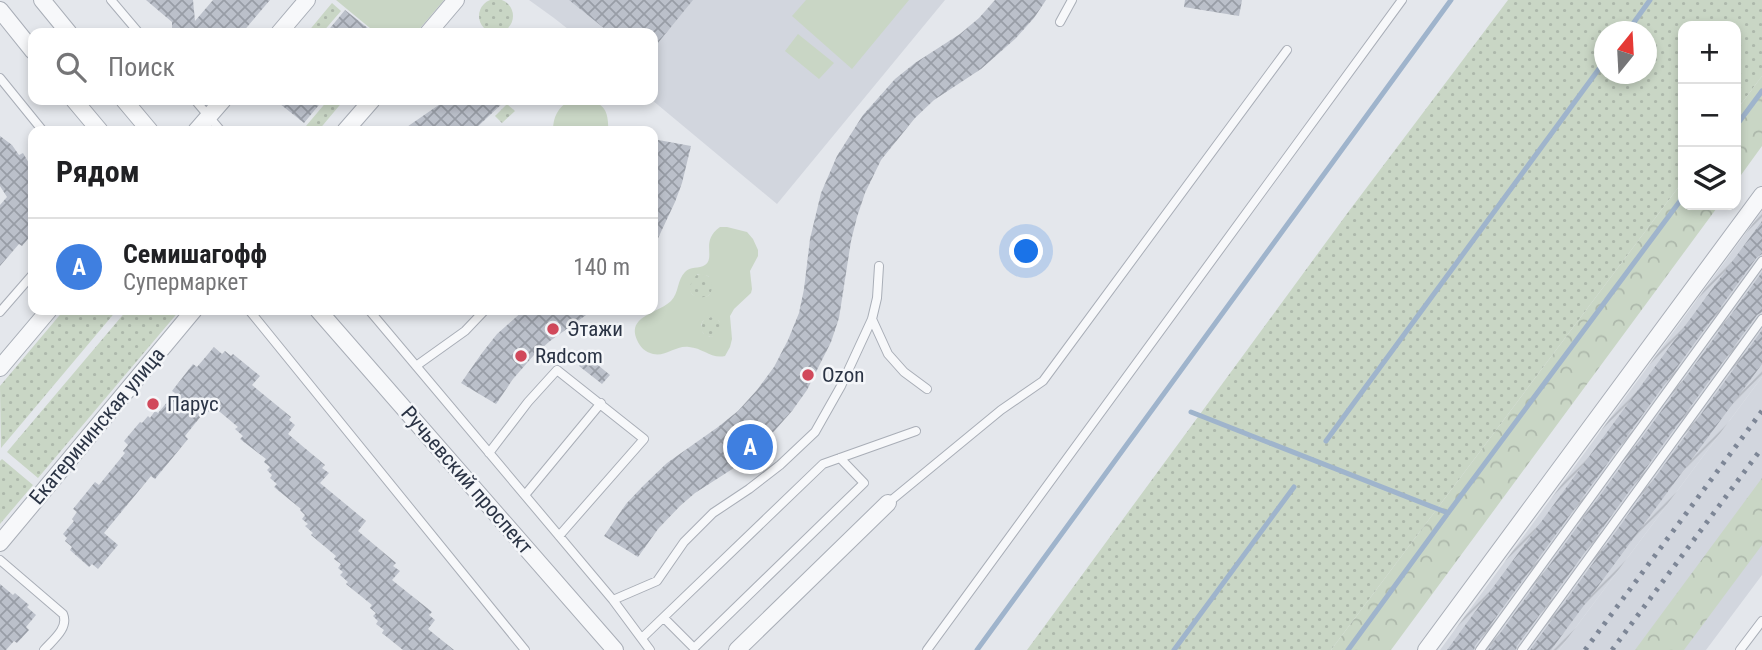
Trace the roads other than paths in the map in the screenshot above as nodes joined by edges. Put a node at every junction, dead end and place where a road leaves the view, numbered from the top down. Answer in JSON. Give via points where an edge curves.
{"nodes":[{"id":1,"x":42,"y":0,"type":"edge"},
{"id":2,"x":111,"y":0,"type":"edge"},
{"id":3,"x":307,"y":0,"type":"edge"},
{"id":4,"x":456,"y":0,"type":"edge"},
{"id":5,"x":1072,"y":0,"type":"edge"},
{"id":6,"x":1402,"y":0,"type":"edge"},
{"id":7,"x":0,"y":10,"type":"edge"},
{"id":8,"x":1060,"y":22,"type":"dead end"},
{"id":9,"x":65,"y":28,"type":"edge"},
{"id":10,"x":135,"y":28,"type":"edge"},
{"id":11,"x":283,"y":28,"type":"edge"},
{"id":12,"x":432,"y":28,"type":"edge"},
{"id":13,"x":28,"y":45,"type":"edge"},
{"id":14,"x":1287,"y":50,"type":"dead end"},
{"id":15,"x":0,"y":78,"type":"edge"},
{"id":16,"x":78,"y":105,"type":"edge"},
{"id":17,"x":128,"y":105,"type":"edge"},
{"id":18,"x":199,"y":105,"type":"edge"},
{"id":19,"x":219,"y":105,"type":"edge"},
{"id":20,"x":368,"y":105,"type":"edge"},
{"id":21,"x":209,"y":116,"type":"junction"},
{"id":22,"x":39,"y":126,"type":"edge"},
{"id":23,"x":96,"y":126,"type":"edge"},
{"id":24,"x":146,"y":126,"type":"edge"},
{"id":25,"x":200,"y":126,"type":"edge"},
{"id":26,"x":217,"y":126,"type":"edge"},
{"id":27,"x":349,"y":126,"type":"edge"},
{"id":28,"x":1762,"y":195,"type":"edge"},
{"id":29,"x":1762,"y":261,"type":"edge"},
{"id":30,"x":879,"y":266,"type":"dead end"},
{"id":31,"x":28,"y":280,"type":"edge"},
{"id":32,"x":0,"y":312,"type":"edge"},
{"id":33,"x":44,"y":315,"type":"edge"},
{"id":34,"x":190,"y":315,"type":"edge"},
{"id":35,"x":253,"y":315,"type":"edge"},
{"id":36,"x":322,"y":315,"type":"edge"},
{"id":37,"x":373,"y":315,"type":"edge"},
{"id":38,"x":480,"y":315,"type":"edge"},
{"id":39,"x":872,"y":319,"type":"junction"},
{"id":40,"x":1762,"y":319,"type":"edge"},
{"id":41,"x":416,"y":366,"type":"junction"},
{"id":42,"x":0,"y":368,"type":"edge"},
{"id":43,"x":927,"y":389,"type":"dead end"},
{"id":44,"x":601,"y":403,"type":"junction"},
{"id":45,"x":916,"y":432,"type":"dead end"},
{"id":46,"x":489,"y":453,"type":"junction"},
{"id":47,"x":840,"y":458,"type":"junction"},
{"id":48,"x":525,"y":495,"type":"junction"},
{"id":49,"x":888,"y":503,"type":"joint"},
{"id":50,"x":559,"y":536,"type":"junction"},
{"id":51,"x":0,"y":543,"type":"edge"},
{"id":52,"x":0,"y":560,"type":"edge"},
{"id":53,"x":613,"y":600,"type":"junction"},
{"id":54,"x":664,"y":618,"type":"junction"},
{"id":55,"x":1762,"y":621,"type":"edge"},
{"id":56,"x":642,"y":638,"type":"junction"},
{"id":57,"x":44,"y":650,"type":"edge"},
{"id":58,"x":525,"y":650,"type":"edge"},
{"id":59,"x":615,"y":650,"type":"edge"},
{"id":60,"x":650,"y":650,"type":"edge"},
{"id":61,"x":737,"y":650,"type":"edge"},
{"id":62,"x":927,"y":650,"type":"edge"},
{"id":63,"x":1426,"y":650,"type":"edge"},
{"id":64,"x":1480,"y":650,"type":"edge"},
{"id":65,"x":1522,"y":650,"type":"edge"},
{"id":66,"x":1740,"y":650,"type":"edge"}],
"edges":[{"from":1,"to":9,"type":"street"},
{"from":2,"to":10,"type":"lane"},
{"from":3,"to":11,"type":"street"},
{"from":4,"to":12,"type":"street"},
{"from":5,"to":8,"type":"lane"},
{"from":6,"to":62,"type":"lane"},
{"from":7,"to":13,"type":"street"},
{"from":14,"to":49,"type":"lane","via":[[1043,381]]},
{"from":15,"to":22,"type":"lane"},
{"from":16,"to":23,"type":"street"},
{"from":17,"to":24,"type":"street"},
{"from":18,"to":21,"type":"lane"},
{"from":19,"to":21,"type":"street"},
{"from":20,"to":27,"type":"street"},
{"from":21,"to":25,"type":"street"},
{"from":21,"to":26,"type":"lane"},
{"from":28,"to":63,"type":"street"},
{"from":29,"to":64,"type":"lane"},
{"from":30,"to":39,"type":"lane"},
{"from":31,"to":32,"type":"lane"},
{"from":33,"to":42,"type":"street"},
{"from":34,"to":51,"type":"street","name":"Екатерининская улица"},
{"from":35,"to":58,"type":"lane"},
{"from":36,"to":59,"type":"street","name":"Ручьевский проспект"},
{"from":37,"to":41,"type":"lane"},
{"from":38,"to":41,"type":"lane"},
{"from":39,"to":43,"type":"lane","via":[[888,354]]},
{"from":39,"to":53,"type":"lane","via":[[815,432],[750,489],[713,513],[684,542],[657,582]]},
{"from":40,"to":65,"type":"lane"},
{"from":41,"to":46,"type":"lane"},
{"from":44,"to":46,"type":"lane","via":[[557,370]]},
{"from":44,"to":48,"type":"lane"},
{"from":44,"to":50,"type":"lane","via":[[644,439]]},
{"from":45,"to":47,"type":"lane"},
{"from":46,"to":48,"type":"lane"},
{"from":47,"to":54,"type":"lane","via":[[823,464]]},
{"from":47,"to":54,"type":"lane","via":[[864,483],[694,648]]},
{"from":48,"to":50,"type":"lane"},
{"from":49,"to":61,"type":"street"},
{"from":50,"to":53,"type":"lane"},
{"from":52,"to":57,"type":"lane","via":[[66,620]]},
{"from":53,"to":56,"type":"lane"},
{"from":54,"to":56,"type":"lane"},
{"from":55,"to":66,"type":"lane"},
{"from":56,"to":60,"type":"lane"}]}
